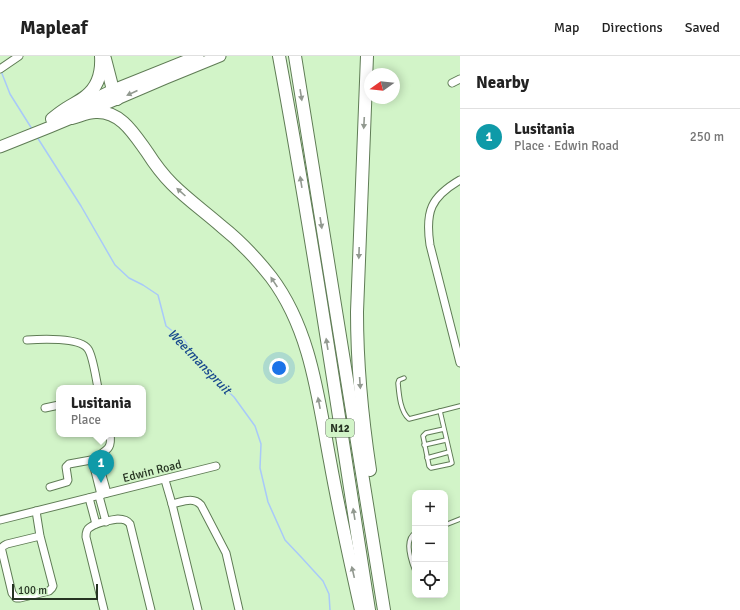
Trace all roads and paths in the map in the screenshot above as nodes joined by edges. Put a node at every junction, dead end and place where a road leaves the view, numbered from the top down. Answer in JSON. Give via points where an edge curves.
{"nodes":[{"id":1,"x":19,"y":56,"type":"edge"},
{"id":2,"x":101,"y":56,"type":"edge"},
{"id":3,"x":105,"y":56,"type":"edge"},
{"id":4,"x":198,"y":56,"type":"edge"},
{"id":5,"x":220,"y":56,"type":"edge"},
{"id":6,"x":276,"y":56,"type":"edge"},
{"id":7,"x":279,"y":56,"type":"edge"},
{"id":8,"x":294,"y":56,"type":"edge"},
{"id":9,"x":367,"y":56,"type":"edge"},
{"id":10,"x":0,"y":68,"type":"edge"},
{"id":11,"x":460,"y":80,"type":"edge"},
{"id":12,"x":452,"y":83,"type":"dead end"},
{"id":13,"x":115,"y":95,"type":"junction"},
{"id":14,"x":289,"y":110,"type":"junction"},
{"id":15,"x":72,"y":118,"type":"junction"},
{"id":16,"x":50,"y":122,"type":"junction"},
{"id":17,"x":27,"y":133,"type":"junction"},
{"id":18,"x":0,"y":141,"type":"edge"},
{"id":19,"x":0,"y":147,"type":"edge"},
{"id":20,"x":460,"y":180,"type":"edge"},
{"id":21,"x":27,"y":340,"type":"dead end"},
{"id":22,"x":460,"y":363,"type":"edge"},
{"id":23,"x":404,"y":378,"type":"dead end"},
{"id":24,"x":97,"y":385,"type":"edge"},
{"id":25,"x":56,"y":406,"type":"edge"},
{"id":26,"x":460,"y":406,"type":"edge"},
{"id":27,"x":45,"y":408,"type":"dead end"},
{"id":28,"x":440,"y":411,"type":"junction"},
{"id":29,"x":444,"y":429,"type":"junction"},
{"id":30,"x":110,"y":437,"type":"edge"},
{"id":31,"x":446,"y":440,"type":"junction"},
{"id":32,"x":424,"y":445,"type":"junction"},
{"id":33,"x":449,"y":452,"type":"junction"},
{"id":34,"x":427,"y":458,"type":"junction"},
{"id":35,"x":95,"y":460,"type":"junction"},
{"id":36,"x":216,"y":466,"type":"dead end"},
{"id":37,"x":165,"y":480,"type":"junction"},
{"id":38,"x":50,"y":487,"type":"dead end"},
{"id":39,"x":102,"y":495,"type":"junction"},
{"id":40,"x":89,"y":498,"type":"junction"},
{"id":41,"x":172,"y":504,"type":"junction"},
{"id":42,"x":36,"y":511,"type":"junction"},
{"id":43,"x":460,"y":519,"type":"edge"},
{"id":44,"x":0,"y":520,"type":"edge"},
{"id":45,"x":106,"y":522,"type":"junction"},
{"id":46,"x":96,"y":524,"type":"junction"},
{"id":47,"x":448,"y":524,"type":"edge"},
{"id":48,"x":412,"y":535,"type":"edge"},
{"id":49,"x":40,"y":536,"type":"junction"},
{"id":50,"x":412,"y":563,"type":"edge"},
{"id":51,"x":383,"y":604,"type":"edge"},
{"id":52,"x":104,"y":610,"type":"edge"},
{"id":53,"x":151,"y":610,"type":"edge"},
{"id":54,"x":198,"y":610,"type":"edge"},
{"id":55,"x":239,"y":610,"type":"edge"},
{"id":56,"x":361,"y":610,"type":"edge"},
{"id":57,"x":369,"y":610,"type":"edge"}],
"edges":[{"from":1,"to":10,"type":"street"},
{"from":2,"to":16,"type":"highway","via":[[100,75],[93,89]]},
{"from":3,"to":13,"type":"highway"},
{"from":4,"to":13,"type":"main road"},
{"from":5,"to":13,"type":"main road","one_way":true},
{"from":6,"to":14,"type":"highway"},
{"from":7,"to":14,"type":"highway","number":"N12"},
{"from":8,"to":51,"type":"highway","number":"N12","one_way":true},
{"from":9,"to":51,"type":"highway","one_way":true,"via":[[357,350],[381,560]]},
{"from":11,"to":12,"type":"street"},
{"from":13,"to":15,"type":"main road"},
{"from":13,"to":16,"type":"main road"},
{"from":57,"to":14,"type":"highway","number":"N12","one_way":true},
{"from":15,"to":16,"type":"main road"},
{"from":56,"to":15,"type":"highway","one_way":true,"via":[[313,374],[294,317],[283,296],[247,249],[172,184],[123,121],[100,112],[90,112]]},
{"from":16,"to":17,"type":"main road"},
{"from":17,"to":18,"type":"main road"},
{"from":17,"to":19,"type":"main road"},
{"from":20,"to":22,"type":"street","via":[[437,197],[429,214],[428,230]]},
{"from":21,"to":24,"type":"street","via":[[46,339],[84,345],[90,354]]},
{"from":23,"to":28,"type":"lane","via":[[398,382],[400,398],[408,419]]},
{"from":25,"to":27,"type":"street"},
{"from":26,"to":28,"type":"lane"},
{"from":28,"to":29,"type":"lane"},
{"from":29,"to":31,"type":"lane"},
{"from":29,"to":32,"type":"lane","via":[[424,434]]},
{"from":30,"to":35,"type":"street","via":[[111,446]]},
{"from":31,"to":32,"type":"lane"},
{"from":31,"to":33,"type":"lane"},
{"from":32,"to":34,"type":"lane"},
{"from":33,"to":34,"type":"lane"},
{"from":33,"to":34,"type":"lane","via":[[452,462],[450,464],[431,468]]},
{"from":35,"to":38,"type":"street","via":[[69,464],[66,468],[67,482]]},
{"from":35,"to":39,"type":"street"},
{"from":36,"to":37,"type":"street","name":"Edwin Road"},
{"from":37,"to":39,"type":"street","name":"Edwin Road"},
{"from":37,"to":41,"type":"street"},
{"from":39,"to":40,"type":"street","name":"Edwin Road"},
{"from":39,"to":45,"type":"street"},
{"from":40,"to":42,"type":"street","name":"Edwin Road"},
{"from":40,"to":46,"type":"street"},
{"from":41,"to":54,"type":"street"},
{"from":41,"to":55,"type":"street","via":[[191,500],[201,505],[226,553]]},
{"from":42,"to":44,"type":"street","name":"Edwin Road"},
{"from":42,"to":49,"type":"street"},
{"from":43,"to":47,"type":"lane"},
{"from":45,"to":46,"type":"street"},
{"from":45,"to":53,"type":"street","via":[[122,518],[130,524]]},
{"from":46,"to":52,"type":"street","via":[[89,527],[86,537]]},
{"from":48,"to":50,"type":"lane","via":[[409,546]]},
{"from":49,"to":49,"type":"street","via":[[52,588],[47,592],[16,598],[12,593],[2,548],[7,544]]}]}
